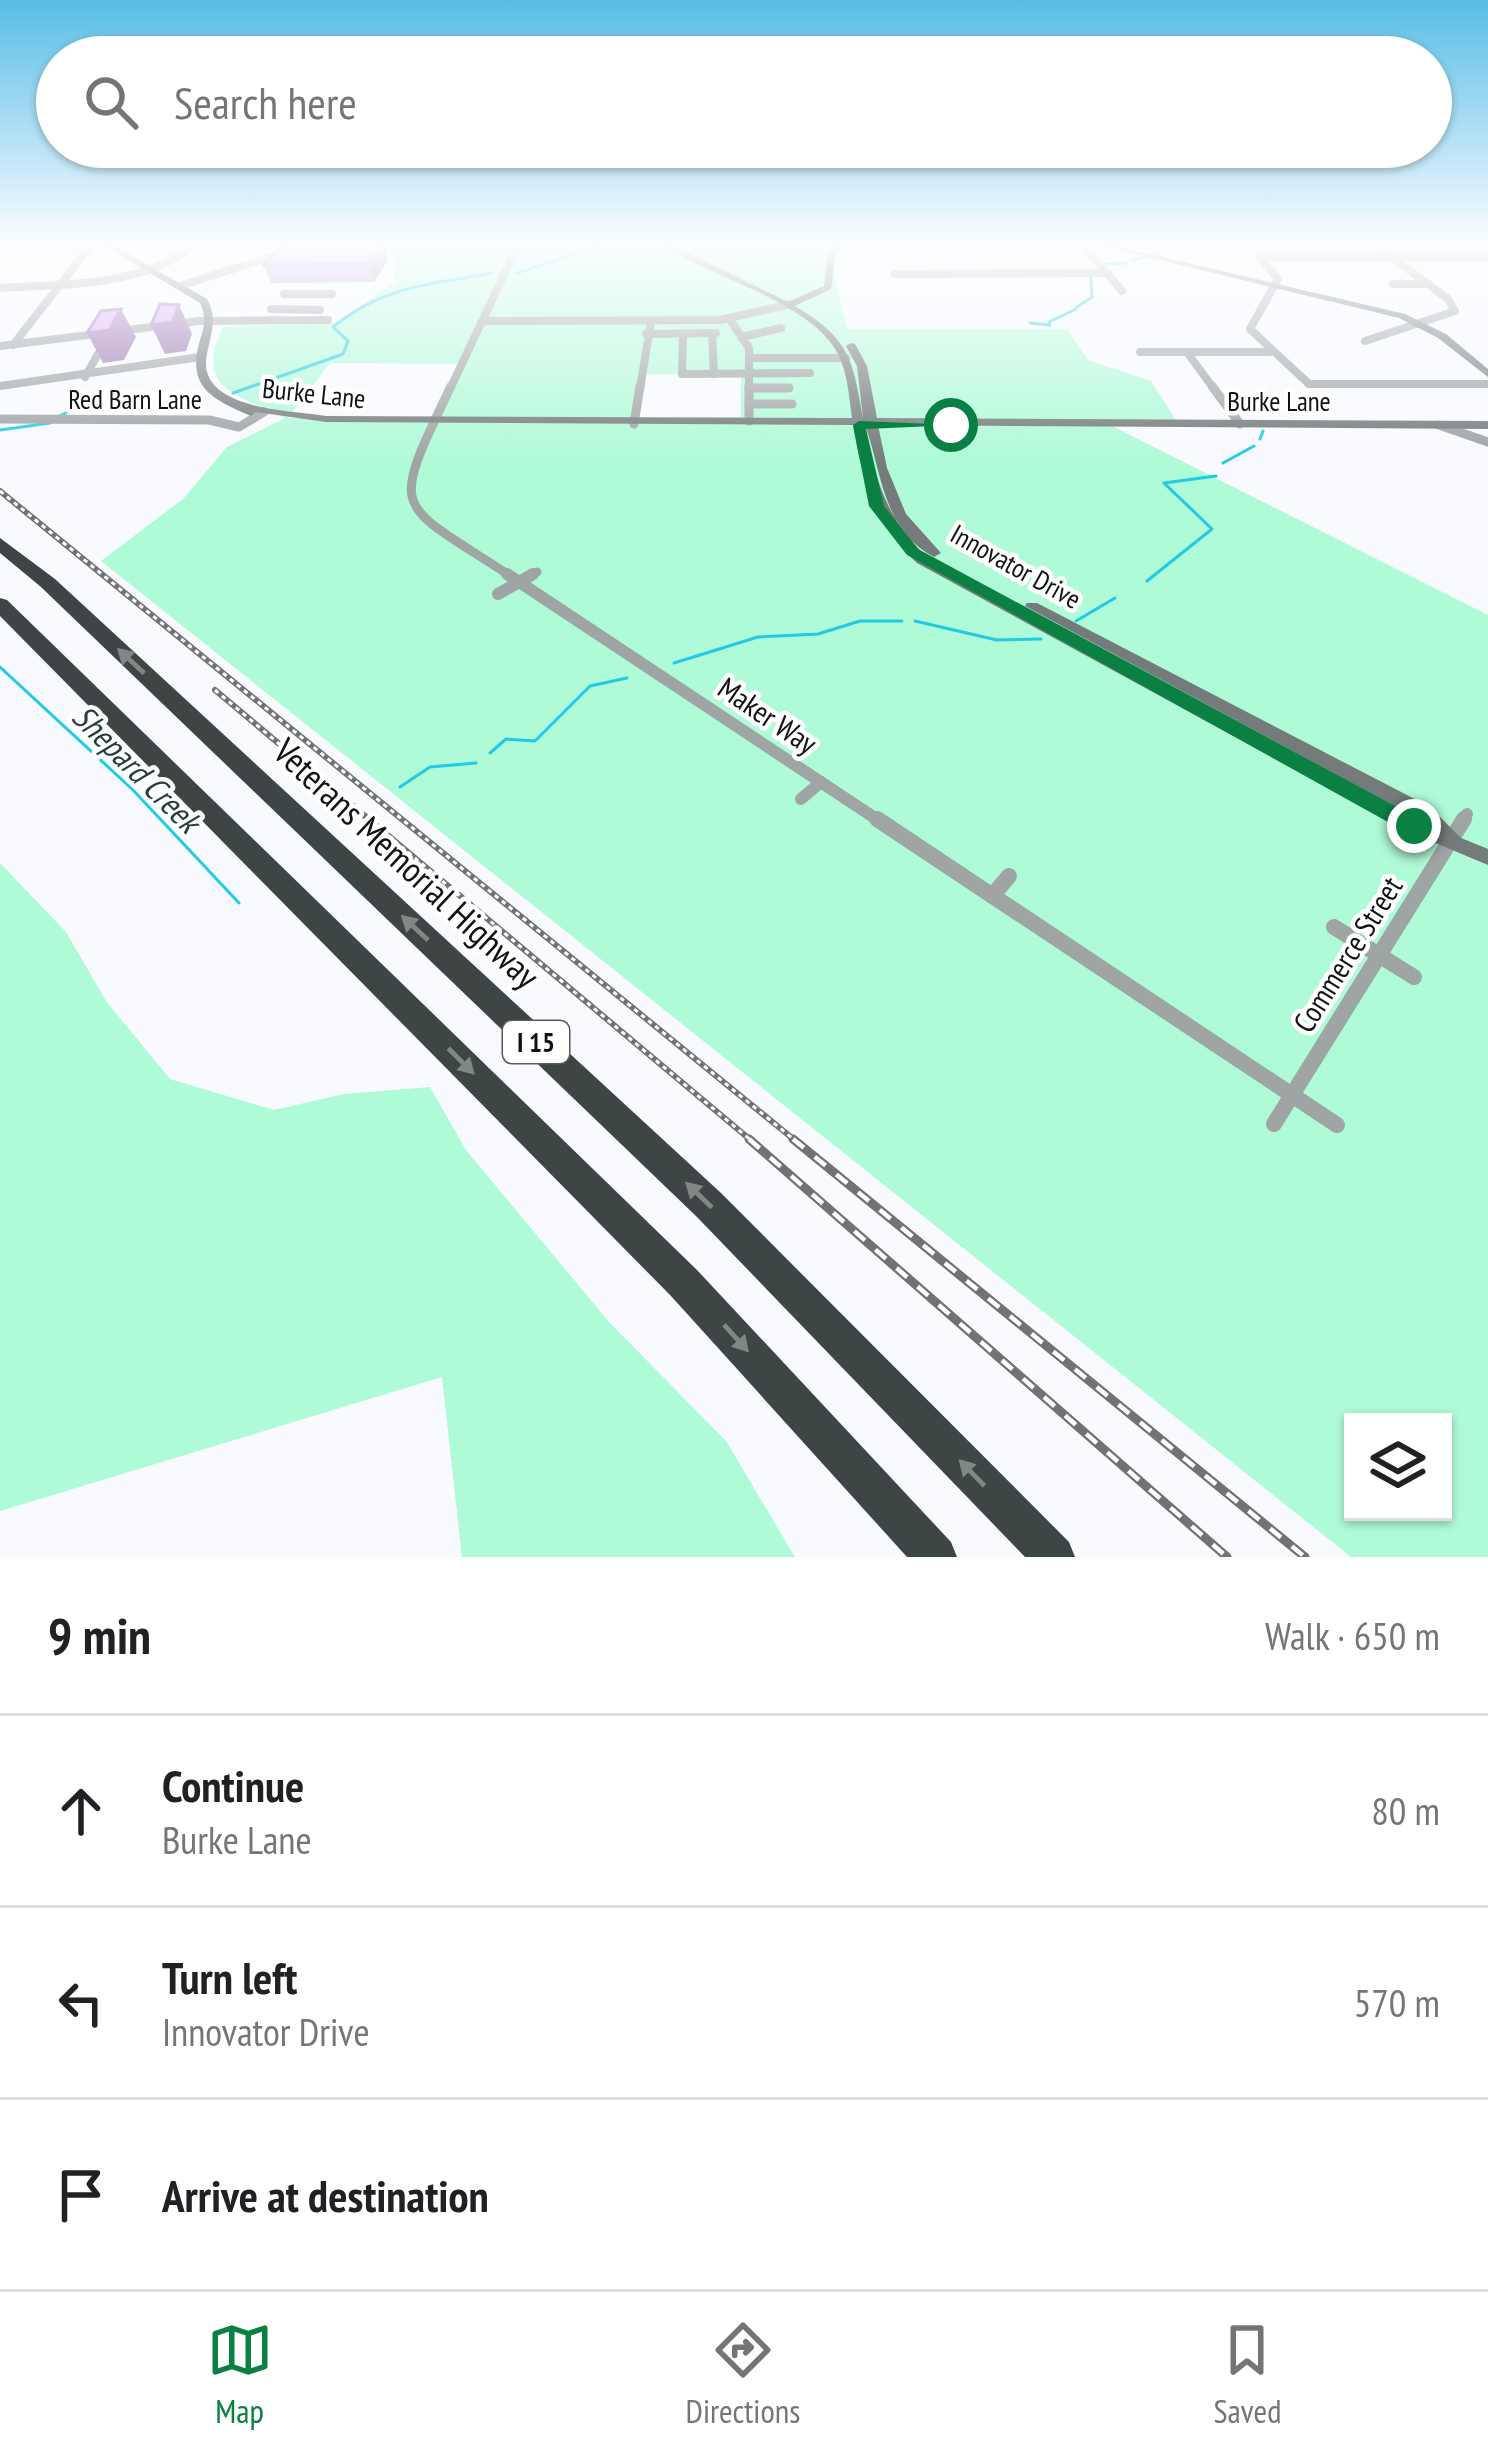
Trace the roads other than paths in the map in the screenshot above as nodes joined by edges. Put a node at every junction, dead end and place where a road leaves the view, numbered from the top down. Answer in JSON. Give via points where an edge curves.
{"nodes":[{"id":1,"x":37,"y":316,"type":"edge"},
{"id":2,"x":210,"y":316,"type":"edge"},
{"id":3,"x":266,"y":316,"type":"edge"},
{"id":4,"x":315,"y":316,"type":"edge"},
{"id":5,"x":484,"y":316,"type":"edge"},
{"id":6,"x":746,"y":316,"type":"edge"},
{"id":7,"x":801,"y":316,"type":"edge"},
{"id":8,"x":808,"y":316,"type":"edge"},
{"id":9,"x":1256,"y":316,"type":"edge"},
{"id":10,"x":1385,"y":316,"type":"edge"},
{"id":11,"x":1443,"y":316,"type":"edge"},
{"id":12,"x":212,"y":320,"type":"junction"},
{"id":13,"x":262,"y":320,"type":"junction"},
{"id":14,"x":312,"y":320,"type":"junction"},
{"id":15,"x":328,"y":320,"type":"dead end"},
{"id":16,"x":482,"y":320,"type":"junction"},
{"id":17,"x":730,"y":320,"type":"junction"},
{"id":18,"x":651,"y":321,"type":"junction"},
{"id":19,"x":1424,"y":325,"type":"junction"},
{"id":20,"x":782,"y":329,"type":"dead end"},
{"id":21,"x":646,"y":334,"type":"junction"},
{"id":22,"x":683,"y":334,"type":"junction"},
{"id":23,"x":107,"y":336,"type":"junction"},
{"id":24,"x":741,"y":337,"type":"junction"},
{"id":25,"x":1365,"y":341,"type":"dead end"},
{"id":26,"x":13,"y":345,"type":"junction"},
{"id":27,"x":0,"y":346,"type":"edge"},
{"id":28,"x":1140,"y":352,"type":"dead end"},
{"id":29,"x":1270,"y":352,"type":"junction"},
{"id":30,"x":1190,"y":355,"type":"junction"},
{"id":31,"x":200,"y":357,"type":"junction"},
{"id":32,"x":749,"y":358,"type":"junction"},
{"id":33,"x":809,"y":358,"type":"junction"},
{"id":34,"x":846,"y":358,"type":"junction"},
{"id":35,"x":714,"y":374,"type":"junction"},
{"id":36,"x":749,"y":374,"type":"junction"},
{"id":37,"x":1488,"y":374,"type":"edge"},
{"id":38,"x":85,"y":377,"type":"junction"},
{"id":39,"x":1488,"y":384,"type":"edge"},
{"id":40,"x":0,"y":386,"type":"edge"},
{"id":41,"x":749,"y":388,"type":"junction"},
{"id":42,"x":788,"y":388,"type":"dead end"},
{"id":43,"x":749,"y":404,"type":"junction"},
{"id":44,"x":792,"y":404,"type":"dead end"},
{"id":45,"x":262,"y":414,"type":"junction"},
{"id":46,"x":0,"y":419,"type":"edge"},
{"id":47,"x":749,"y":421,"type":"junction"},
{"id":48,"x":434,"y":422,"type":"junction"},
{"id":49,"x":635,"y":422,"type":"junction"},
{"id":50,"x":866,"y":423,"type":"junction"},
{"id":51,"x":1240,"y":424,"type":"junction"},
{"id":52,"x":1439,"y":425,"type":"junction"},
{"id":53,"x":1488,"y":425,"type":"edge"},
{"id":54,"x":1488,"y":442,"type":"edge"},
{"id":55,"x":0,"y":544,"type":"edge"},
{"id":56,"x":537,"y":572,"type":"dead end"},
{"id":57,"x":519,"y":583,"type":"junction"},
{"id":58,"x":498,"y":594,"type":"dead end"},
{"id":59,"x":0,"y":604,"type":"edge"},
{"id":60,"x":821,"y":782,"type":"junction"},
{"id":61,"x":801,"y":800,"type":"dead end"},
{"id":62,"x":1467,"y":814,"type":"dead end"},
{"id":63,"x":1452,"y":838,"type":"junction"},
{"id":64,"x":1488,"y":857,"type":"edge"},
{"id":65,"x":1010,"y":876,"type":"dead end"},
{"id":66,"x":992,"y":896,"type":"junction"},
{"id":67,"x":1334,"y":928,"type":"dead end"},
{"id":68,"x":1379,"y":955,"type":"junction"},
{"id":69,"x":1414,"y":977,"type":"dead end"},
{"id":70,"x":1292,"y":1095,"type":"junction"},
{"id":71,"x":1274,"y":1124,"type":"dead end"},
{"id":72,"x":1337,"y":1125,"type":"dead end"},
{"id":73,"x":936,"y":1557,"type":"edge"},
{"id":74,"x":1054,"y":1557,"type":"edge"}],
"edges":[{"from":1,"to":26,"type":"street"},
{"from":2,"to":12,"type":"street"},
{"from":3,"to":13,"type":"street"},
{"from":4,"to":14,"type":"street"},
{"from":5,"to":16,"type":"street","name":"Maker Way"},
{"from":6,"to":17,"type":"street"},
{"from":7,"to":34,"type":"street","name":"Innovator Drive"},
{"from":8,"to":50,"type":"street","name":"Innovator Drive","via":[[854,349]]},
{"from":9,"to":29,"type":"street","via":[[1250,326]]},
{"from":10,"to":19,"type":"street"},
{"from":11,"to":19,"type":"street"},
{"from":12,"to":13,"type":"street"},
{"from":12,"to":23,"type":"street"},
{"from":12,"to":31,"type":"street"},
{"from":13,"to":14,"type":"street"},
{"from":14,"to":15,"type":"street"},
{"from":16,"to":18,"type":"street"},
{"from":16,"to":48,"type":"street","name":"Maker Way"},
{"from":17,"to":18,"type":"street"},
{"from":17,"to":24,"type":"street"},
{"from":18,"to":21,"type":"street"},
{"from":19,"to":25,"type":"street"},
{"from":19,"to":37,"type":"street"},
{"from":20,"to":24,"type":"street"},
{"from":21,"to":22,"type":"street"},
{"from":21,"to":49,"type":"street"},
{"from":22,"to":35,"type":"street","via":[[682,374]]},
{"from":22,"to":35,"type":"street","via":[[714,333]]},
{"from":23,"to":26,"type":"street"},
{"from":23,"to":38,"type":"street"},
{"from":24,"to":32,"type":"street"},
{"from":26,"to":27,"type":"street"},
{"from":28,"to":30,"type":"street"},
{"from":29,"to":30,"type":"street"},
{"from":29,"to":39,"type":"street","via":[[1309,384]]},
{"from":30,"to":51,"type":"street"},
{"from":31,"to":38,"type":"street"},
{"from":31,"to":45,"type":"street","name":"Burke Lane","via":[[207,386]]},
{"from":32,"to":33,"type":"street"},
{"from":32,"to":36,"type":"street"},
{"from":33,"to":34,"type":"street"},
{"from":33,"to":36,"type":"street","via":[[811,376]]},
{"from":34,"to":50,"type":"street","name":"Innovator Drive"},
{"from":35,"to":36,"type":"street"},
{"from":36,"to":41,"type":"street"},
{"from":38,"to":40,"type":"street"},
{"from":41,"to":42,"type":"street"},
{"from":41,"to":43,"type":"street"},
{"from":43,"to":44,"type":"street"},
{"from":43,"to":47,"type":"street"},
{"from":45,"to":46,"type":"street","name":"Red Barn Lane","via":[[239,428],[209,420]]},
{"from":45,"to":48,"type":"street","name":"Burke Lane","via":[[314,423]]},
{"from":47,"to":49,"type":"street","name":"Burke Lane"},
{"from":47,"to":50,"type":"street","name":"Burke Lane"},
{"from":48,"to":49,"type":"street","name":"Burke Lane"},
{"from":48,"to":57,"type":"street","name":"Maker Way","via":[[408,477],[411,504]]},
{"from":49,"to":50,"type":"street","name":"Burke Lane"},
{"from":50,"to":51,"type":"street","name":"Burke Lane"},
{"from":50,"to":63,"type":"street","name":"Innovator Drive","via":[[877,506],[922,560],[1414,826]]},
{"from":51,"to":52,"type":"street","name":"Burke Lane"},
{"from":52,"to":53,"type":"street","name":"Burke Lane"},
{"from":52,"to":54,"type":"street"},
{"from":74,"to":55,"type":"highway","name":"Veterans Memorial Highway","number":"I 15","one_way":true,"via":[[709,1204]]},
{"from":56,"to":57,"type":"street"},
{"from":57,"to":58,"type":"street"},
{"from":57,"to":60,"type":"street","name":"Maker Way"},
{"from":59,"to":73,"type":"highway","number":"I 15","one_way":true,"via":[[684,1282]]},
{"from":60,"to":61,"type":"street"},
{"from":60,"to":66,"type":"street","name":"Maker Way"},
{"from":62,"to":63,"type":"street","name":"Commerce Street"},
{"from":63,"to":64,"type":"street","name":"Innovator Drive"},
{"from":63,"to":68,"type":"street","name":"Commerce Street"},
{"from":65,"to":66,"type":"street"},
{"from":66,"to":70,"type":"street","name":"Maker Way"},
{"from":67,"to":68,"type":"street"},
{"from":68,"to":69,"type":"street"},
{"from":68,"to":70,"type":"street","name":"Commerce Street"},
{"from":70,"to":71,"type":"street","name":"Commerce Street"},
{"from":70,"to":72,"type":"street","name":"Maker Way"}]}
